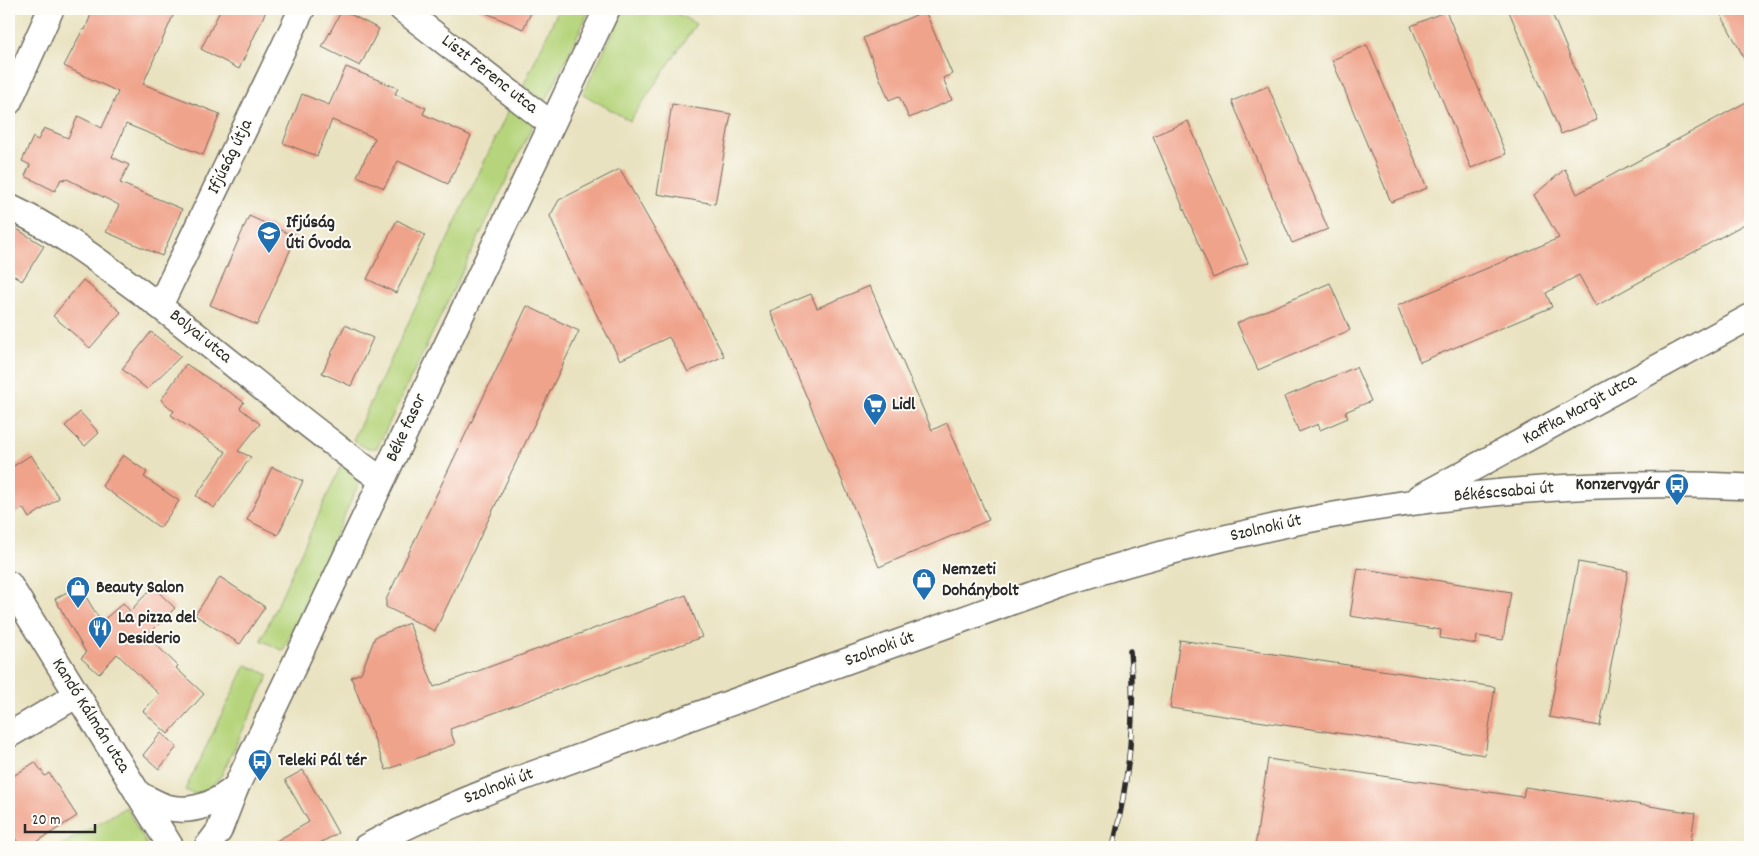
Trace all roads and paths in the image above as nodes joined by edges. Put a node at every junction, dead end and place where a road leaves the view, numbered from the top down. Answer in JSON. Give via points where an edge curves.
{"nodes":[{"id":1,"x":51,"y":9,"type":"edge"},
{"id":2,"x":302,"y":9,"type":"edge"},
{"id":3,"x":402,"y":9,"type":"edge"},
{"id":4,"x":607,"y":9,"type":"edge"},
{"id":5,"x":9,"y":102,"type":"edge"},
{"id":6,"x":552,"y":124,"type":"junction"},
{"id":7,"x":9,"y":207,"type":"edge"},
{"id":8,"x":160,"y":305,"type":"junction"},
{"id":9,"x":1750,"y":317,"type":"edge"},
{"id":10,"x":382,"y":480,"type":"junction"},
{"id":11,"x":1750,"y":487,"type":"edge"},
{"id":12,"x":1409,"y":503,"type":"junction"},
{"id":13,"x":9,"y":584,"type":"edge"},
{"id":14,"x":77,"y":695,"type":"junction"},
{"id":15,"x":9,"y":736,"type":"edge"},
{"id":16,"x":236,"y":787,"type":"junction"},
{"id":17,"x":138,"y":794,"type":"junction"},
{"id":18,"x":214,"y":842,"type":"edge"},
{"id":19,"x":171,"y":847,"type":"edge"},
{"id":20,"x":366,"y":847,"type":"edge"}],
"edges":[{"from":1,"to":5,"type":"street"},
{"from":2,"to":8,"type":"street","name":"Ifjúság útja"},
{"from":3,"to":6,"type":"street","name":"Liszt Ferenc utca"},
{"from":4,"to":6,"type":"street","name":"Béke fasor"},
{"from":6,"to":10,"type":"street","name":"Béke fasor"},
{"from":7,"to":8,"type":"street","name":"Bolyai utca","via":[[65,236]]},
{"from":8,"to":10,"type":"street","name":"Bolyai utca","via":[[342,452]]},
{"from":9,"to":12,"type":"street","name":"Kaffka Margit utca"},
{"from":10,"to":16,"type":"street","name":"Béke fasor"},
{"from":11,"to":12,"type":"street","name":"Békéscsabai út","via":[[1595,486],[1497,492]]},
{"from":12,"to":20,"type":"street","name":"Szolnoki út","via":[[1303,520],[1139,559],[1087,576],[522,778],[397,830]]},
{"from":13,"to":14,"type":"street","name":"Kandó Kálmán utca"},
{"from":14,"to":15,"type":"street"},
{"from":14,"to":17,"type":"street","name":"Kandó Kálmán utca"},
{"from":16,"to":17,"type":"street","via":[[206,806],[180,808],[166,807]]},
{"from":16,"to":18,"type":"street","name":"Béke fasor"},
{"from":17,"to":19,"type":"street","name":"Kandó Kálmán utca"}]}
